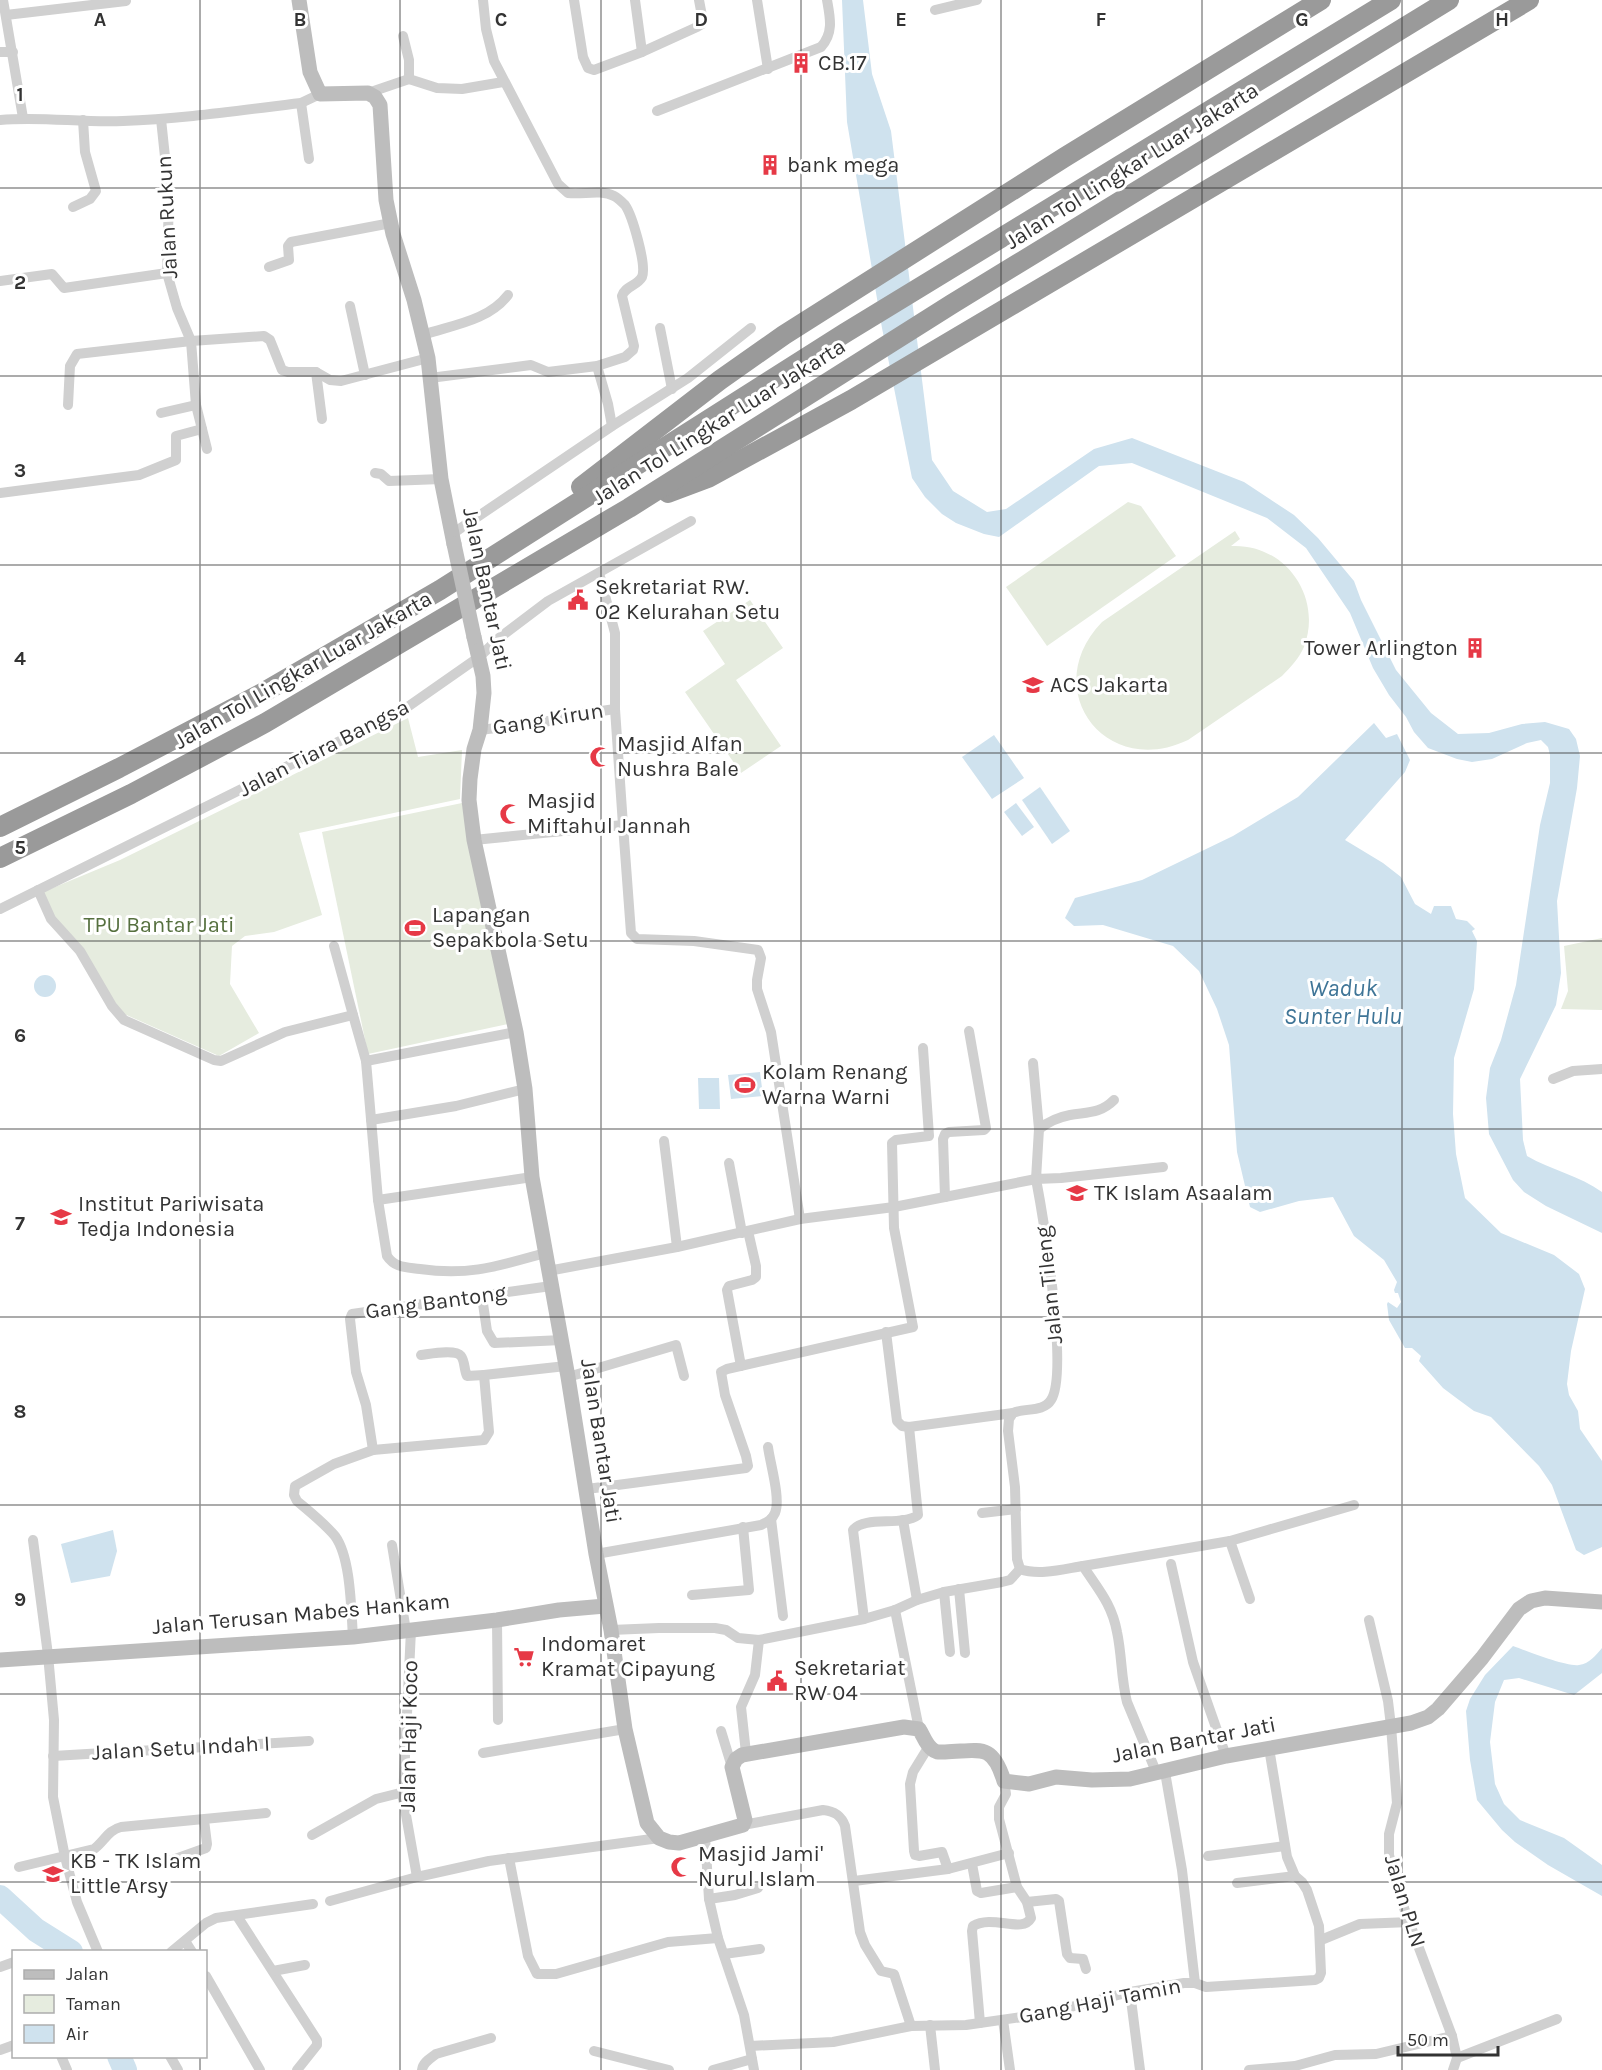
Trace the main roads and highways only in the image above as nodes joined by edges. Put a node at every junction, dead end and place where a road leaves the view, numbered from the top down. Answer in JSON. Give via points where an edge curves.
{"nodes":[{"id":1,"x":1321,"y":0,"type":"edge"},
{"id":2,"x":1391,"y":0,"type":"edge"},
{"id":3,"x":1449,"y":0,"type":"edge"},
{"id":4,"x":1517,"y":0,"type":"edge"},
{"id":5,"x":1529,"y":0,"type":"edge"},
{"id":6,"x":1503,"y":16,"type":"junction"},
{"id":7,"x":629,"y":508,"type":"junction"},
{"id":8,"x":484,"y":562,"type":"junction"},
{"id":9,"x":0,"y":827,"type":"edge"},
{"id":10,"x":4,"y":856,"type":"edge"}],
"edges":[{"from":1,"to":8,"type":"highway","via":[[784,335]]},
{"from":2,"to":8,"type":"highway","name":"Jalan Tol Lingkar Luar Jakarta","via":[[845,333]]},
{"from":3,"to":7,"type":"highway","name":"Jalan Tol Lingkar Luar Jakarta","via":[[952,304]]},
{"from":4,"to":6,"type":"highway"},
{"from":5,"to":6,"type":"highway"},
{"from":6,"to":7,"type":"highway","via":[[851,400],[708,478]]},
{"from":7,"to":10,"type":"highway","name":"Jalan Tol Lingkar Luar Jakarta","via":[[266,723]]},
{"from":8,"to":9,"type":"highway","name":"Jalan Tol Lingkar Luar Jakarta","via":[[264,692]]}]}
